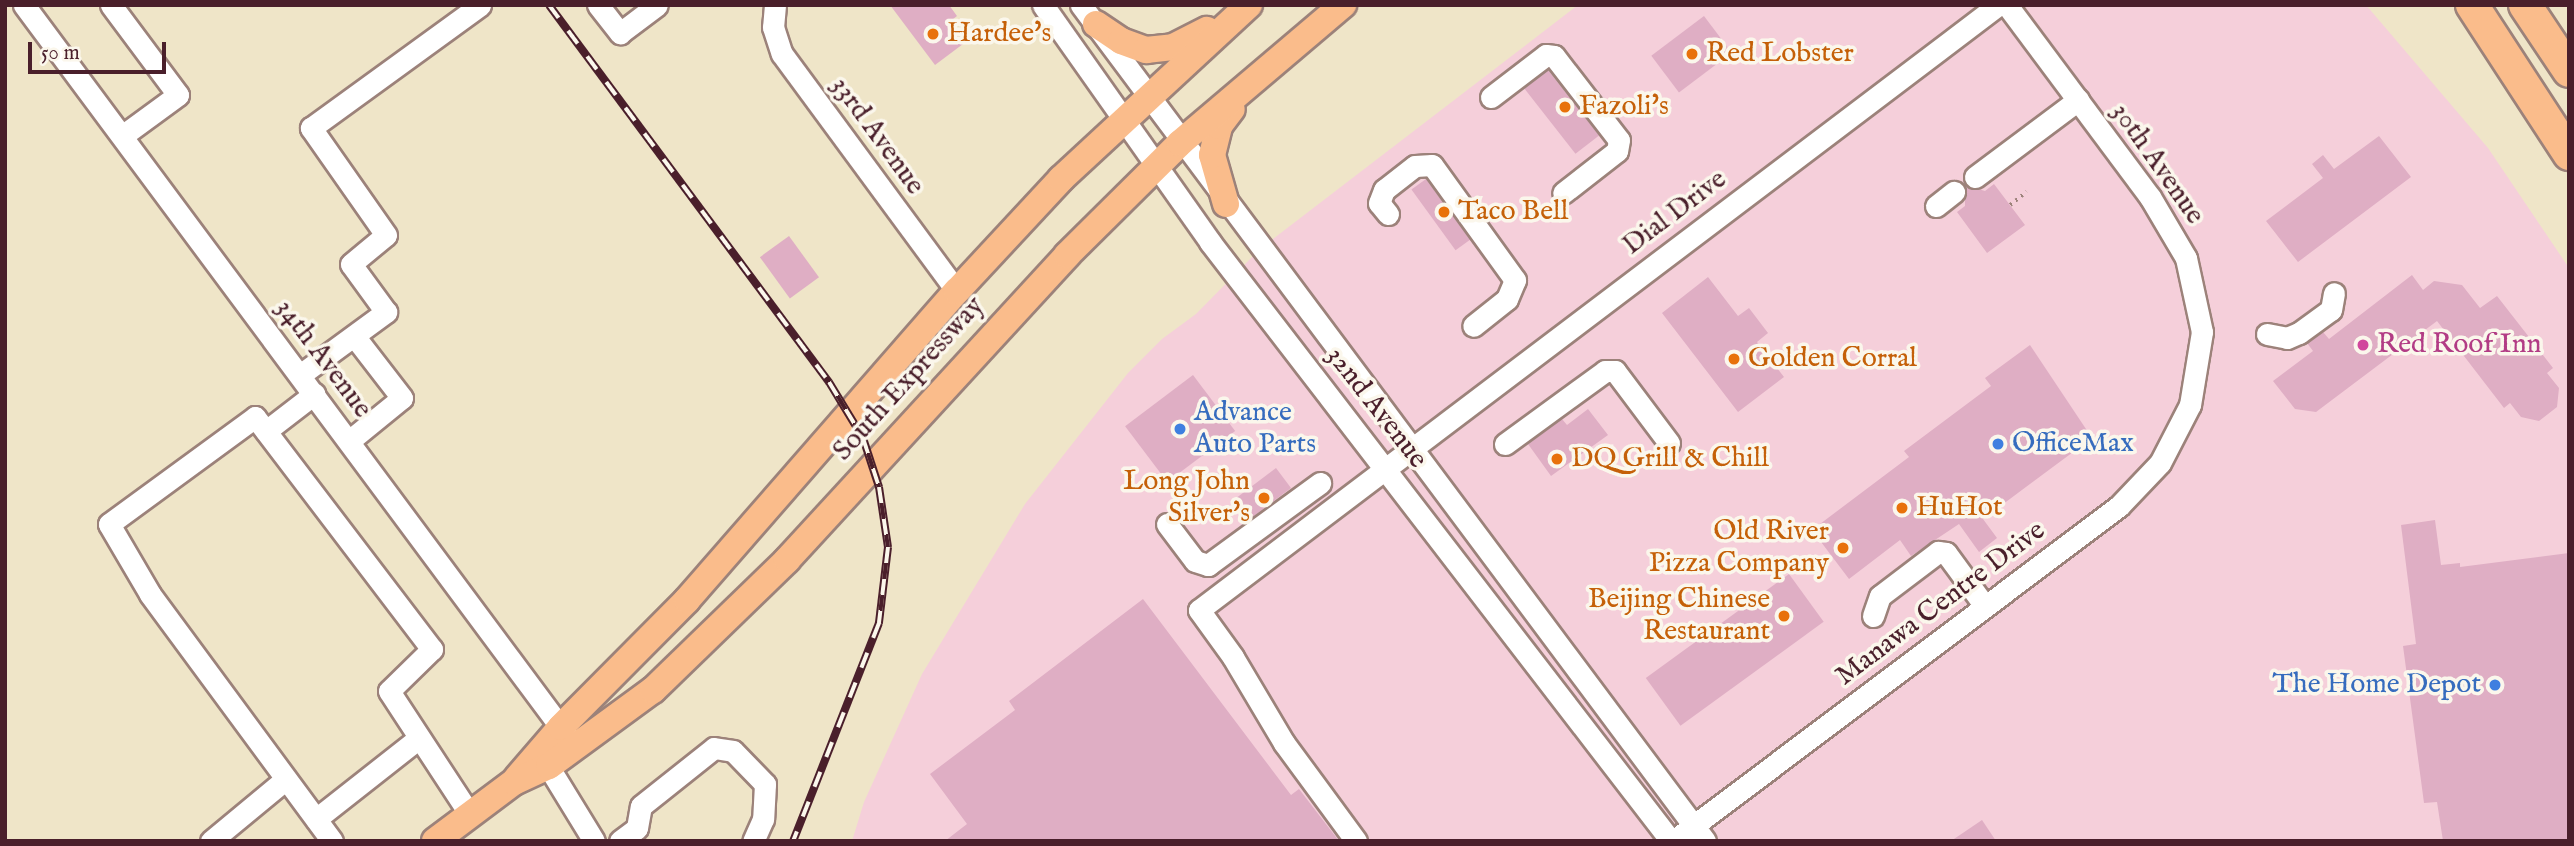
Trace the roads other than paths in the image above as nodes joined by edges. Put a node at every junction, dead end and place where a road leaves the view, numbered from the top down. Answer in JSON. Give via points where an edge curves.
{"nodes":[{"id":1,"x":24,"y":5,"type":"edge"},
{"id":2,"x":111,"y":5,"type":"edge"},
{"id":3,"x":480,"y":5,"type":"edge"},
{"id":4,"x":598,"y":5,"type":"edge"},
{"id":5,"x":657,"y":5,"type":"edge"},
{"id":6,"x":775,"y":5,"type":"edge"},
{"id":7,"x":1043,"y":5,"type":"edge"},
{"id":8,"x":1343,"y":5,"type":"edge"},
{"id":9,"x":1997,"y":5,"type":"edge"},
{"id":10,"x":2007,"y":5,"type":"edge"},
{"id":11,"x":2472,"y":5,"type":"edge"},
{"id":12,"x":2525,"y":5,"type":"edge"},
{"id":13,"x":2546,"y":5,"type":"edge"},
{"id":14,"x":1247,"y":7,"type":"edge"},
{"id":15,"x":1088,"y":15,"type":"edge"},
{"id":16,"x":2569,"y":35,"type":"edge"},
{"id":17,"x":2569,"y":71,"type":"edge"},
{"id":18,"x":1257,"y":76,"type":"junction"},
{"id":19,"x":1149,"y":94,"type":"junction"},
{"id":20,"x":1491,"y":97,"type":"dead end"},
{"id":21,"x":2078,"y":100,"type":"junction"},
{"id":22,"x":1125,"y":117,"type":"junction"},
{"id":23,"x":122,"y":136,"type":"junction"},
{"id":24,"x":1181,"y":143,"type":"junction"},
{"id":25,"x":2569,"y":154,"type":"edge"},
{"id":26,"x":1156,"y":167,"type":"junction"},
{"id":27,"x":1975,"y":177,"type":"dead end"},
{"id":28,"x":1563,"y":192,"type":"dead end"},
{"id":29,"x":1954,"y":192,"type":"dead end"},
{"id":30,"x":1226,"y":204,"type":"junction"},
{"id":31,"x":1936,"y":205,"type":"dead end"},
{"id":32,"x":1388,"y":214,"type":"dead end"},
{"id":33,"x":957,"y":291,"type":"junction"},
{"id":34,"x":2334,"y":293,"type":"dead end"},
{"id":35,"x":1473,"y":326,"type":"dead end"},
{"id":36,"x":2267,"y":334,"type":"dead end"},
{"id":37,"x":354,"y":335,"type":"junction"},
{"id":38,"x":300,"y":375,"type":"junction"},
{"id":39,"x":2199,"y":377,"type":"joint"},
{"id":40,"x":314,"y":394,"type":"junction"},
{"id":41,"x":266,"y":431,"type":"junction"},
{"id":42,"x":349,"y":441,"type":"junction"},
{"id":43,"x":1669,"y":443,"type":"dead end"},
{"id":44,"x":1505,"y":444,"type":"dead end"},
{"id":45,"x":1410,"y":448,"type":"junction"},
{"id":46,"x":1387,"y":466,"type":"junction"},
{"id":47,"x":1320,"y":483,"type":"dead end"},
{"id":48,"x":1167,"y":524,"type":"dead end"},
{"id":49,"x":1984,"y":605,"type":"junction"},
{"id":50,"x":1873,"y":616,"type":"dead end"},
{"id":51,"x":419,"y":737,"type":"junction"},
{"id":52,"x":568,"y":737,"type":"junction"},
{"id":53,"x":544,"y":759,"type":"junction"},
{"id":54,"x":286,"y":779,"type":"junction"},
{"id":55,"x":470,"y":815,"type":"junction"},
{"id":56,"x":316,"y":819,"type":"junction"},
{"id":57,"x":1700,"y":832,"type":"edge"},
{"id":58,"x":635,"y":836,"type":"edge"},
{"id":59,"x":211,"y":841,"type":"edge"},
{"id":60,"x":332,"y":841,"type":"edge"},
{"id":61,"x":435,"y":841,"type":"edge"},
{"id":62,"x":594,"y":841,"type":"edge"},
{"id":63,"x":753,"y":841,"type":"edge"},
{"id":64,"x":1356,"y":841,"type":"edge"},
{"id":65,"x":1672,"y":841,"type":"edge"}],
"edges":[{"from":1,"to":23,"type":"street","name":"34th Avenue"},
{"from":2,"to":23,"type":"street","via":[[178,95]]},
{"from":3,"to":37,"type":"street","via":[[311,128],[386,235],[351,264],[386,312]]},
{"from":4,"to":5,"type":"street","via":[[620,33]]},
{"from":6,"to":33,"type":"street","name":"33rd Avenue","via":[[773,27],[782,54]]},
{"from":7,"to":22,"type":"street","name":"32nd Avenue"},
{"from":8,"to":18,"type":"main road","name":"South Expressway"},
{"from":9,"to":45,"type":"street","name":"Dial Drive"},
{"from":10,"to":21,"type":"street","name":"30th Avenue"},
{"from":11,"to":25,"type":"highway"},
{"from":12,"to":17,"type":"highway"},
{"from":13,"to":16,"type":"highway"},
{"from":14,"to":15,"type":"main road","via":[[1159,51],[1134,47]]},
{"from":14,"to":19,"type":"main road","name":"South Expressway"},
{"from":15,"to":19,"type":"street","name":"32nd Avenue"},
{"from":18,"to":24,"type":"main road","name":"South Expressway"},
{"from":18,"to":30,"type":"main road","via":[[1213,141],[1214,169]]},
{"from":19,"to":22,"type":"main road","name":"South Expressway"},
{"from":19,"to":24,"type":"street","name":"32nd Avenue"},
{"from":20,"to":28,"type":"street","via":[[1550,55],[1604,120],[1619,141],[1617,151]]},
{"from":21,"to":27,"type":"street"},
{"from":21,"to":39,"type":"street","name":"30th Avenue","via":[[2164,216],[2186,258],[2201,316]]},
{"from":22,"to":26,"type":"street","name":"32nd Avenue"},
{"from":22,"to":33,"type":"main road","name":"South Expressway"},
{"from":23,"to":38,"type":"street","name":"34th Avenue"},
{"from":24,"to":26,"type":"main road","name":"South Expressway"},
{"from":24,"to":30,"type":"street","name":"32nd Avenue"},
{"from":26,"to":46,"type":"street","name":"32nd Avenue"},
{"from":26,"to":52,"type":"main road","name":"South Expressway","via":[[1003,320],[787,560],[653,690]]},
{"from":29,"to":31,"type":"street"},
{"from":30,"to":45,"type":"street","name":"32nd Avenue"},
{"from":32,"to":35,"type":"street","via":[[1379,203],[1384,190],[1415,166],[1432,165],[1515,280],[1507,299]]},
{"from":33,"to":52,"type":"main road","name":"South Expressway"},
{"from":34,"to":36,"type":"street","via":[[2331,310],[2299,333],[2287,338]]},
{"from":37,"to":38,"type":"street"},
{"from":37,"to":42,"type":"street","via":[[402,398]]},
{"from":38,"to":40,"type":"street","name":"34th Avenue"},
{"from":39,"to":49,"type":"street","name":"Manawa Centre Drive","via":[[2177,435],[2139,487]]},
{"from":40,"to":41,"type":"street"},
{"from":40,"to":42,"type":"street","name":"34th Avenue"},
{"from":41,"to":51,"type":"street","via":[[432,649],[389,691]]},
{"from":41,"to":54,"type":"street","via":[[255,417],[108,524],[150,594]]},
{"from":42,"to":52,"type":"street","name":"34th Avenue"},
{"from":43,"to":44,"type":"street","via":[[1615,371],[1605,371]]},
{"from":45,"to":46,"type":"street","name":"Dial Drive"},
{"from":45,"to":57,"type":"street","name":"32nd Avenue"},
{"from":46,"to":64,"type":"street","name":"Dial Drive","via":[[1199,610],[1284,743]]},
{"from":46,"to":65,"type":"street","name":"32nd Avenue"},
{"from":47,"to":48,"type":"street","via":[[1208,565],[1195,561]]},
{"from":49,"to":50,"type":"street","via":[[1946,553],[1938,552],[1880,596]]},
{"from":49,"to":57,"type":"street","name":"Manawa Centre Drive"},
{"from":51,"to":55,"type":"street"},
{"from":51,"to":56,"type":"street"},
{"from":52,"to":53,"type":"main road","name":"South Expressway"},
{"from":53,"to":55,"type":"main road","name":"South Expressway"},
{"from":53,"to":62,"type":"street"},
{"from":54,"to":56,"type":"street"},
{"from":54,"to":59,"type":"street"},
{"from":55,"to":61,"type":"main road","name":"South Expressway"},
{"from":56,"to":60,"type":"street"},
{"from":57,"to":65,"type":"street","name":"Manawa Centre Drive"},
{"from":58,"to":63,"type":"street","via":[[641,806],[714,748],[733,751],[765,784],[763,819]]}]}
